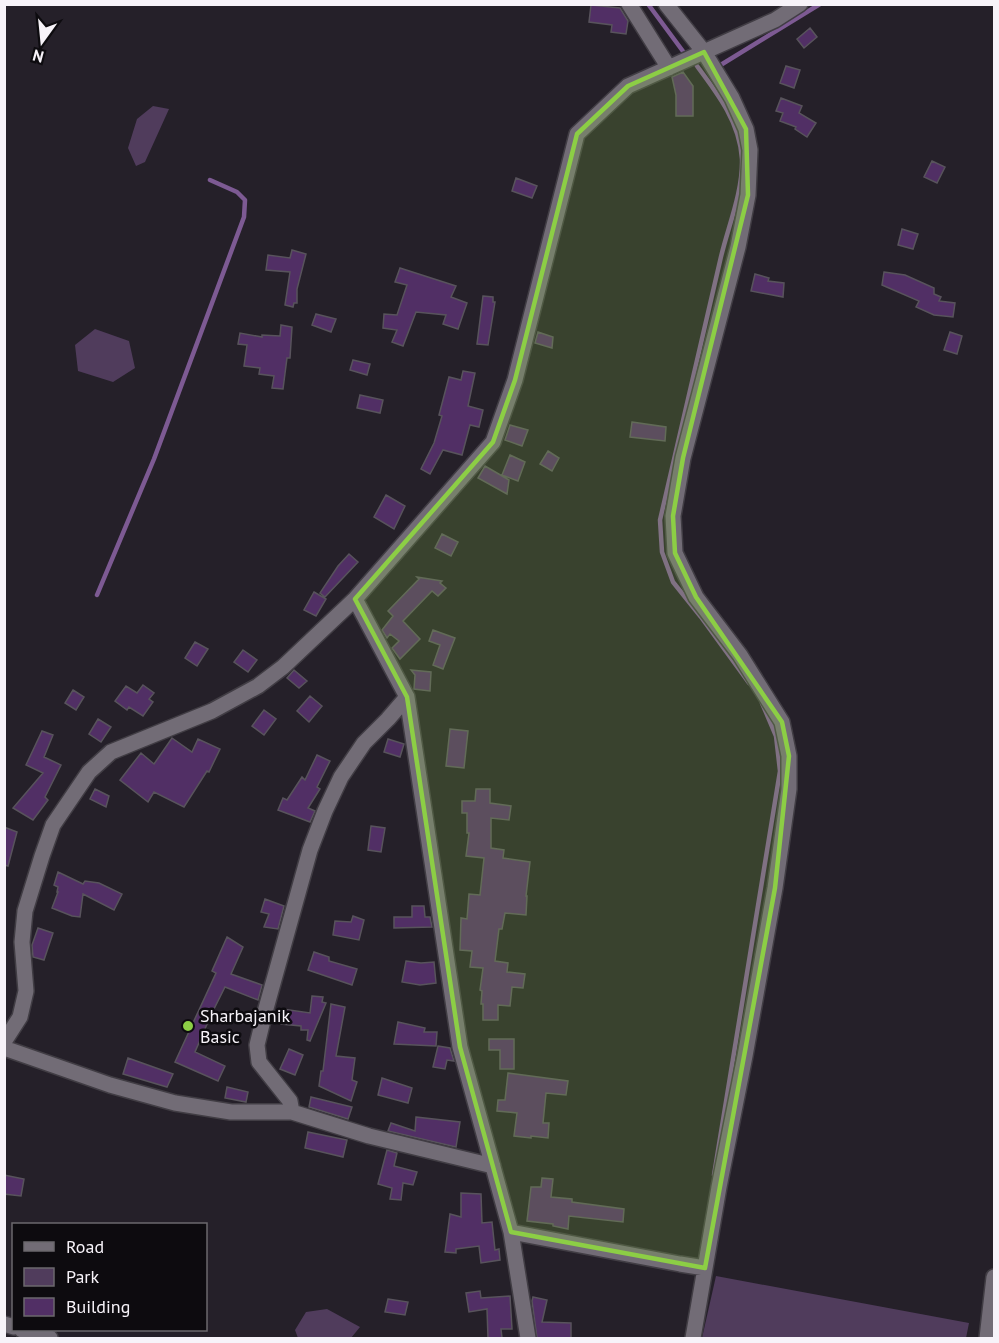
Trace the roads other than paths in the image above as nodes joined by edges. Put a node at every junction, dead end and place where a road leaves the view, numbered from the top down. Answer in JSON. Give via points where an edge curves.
{"nodes":[{"id":1,"x":629,"y":4,"type":"edge"},
{"id":2,"x":666,"y":4,"type":"edge"},
{"id":3,"x":800,"y":4,"type":"edge"},
{"id":4,"x":704,"y":52,"type":"junction"},
{"id":5,"x":669,"y":68,"type":"junction"},
{"id":6,"x":355,"y":598,"type":"junction"},
{"id":7,"x":407,"y":697,"type":"junction"},
{"id":8,"x":4,"y":1042,"type":"edge"},
{"id":9,"x":4,"y":1048,"type":"edge"},
{"id":10,"x":292,"y":1112,"type":"junction"},
{"id":11,"x":493,"y":1166,"type":"junction"},
{"id":12,"x":511,"y":1232,"type":"junction"},
{"id":13,"x":705,"y":1268,"type":"junction"},
{"id":14,"x":994,"y":1277,"type":"edge"},
{"id":15,"x":28,"y":1331,"type":"edge"},
{"id":16,"x":50,"y":1338,"type":"edge"},
{"id":17,"x":528,"y":1338,"type":"edge"},
{"id":18,"x":693,"y":1338,"type":"edge"},
{"id":19,"x":987,"y":1338,"type":"edge"}],
"edges":[{"from":1,"to":5,"type":"street"},
{"from":2,"to":4,"type":"street"},
{"from":3,"to":4,"type":"street","via":[[775,20]]},
{"from":4,"to":5,"type":"street"},
{"from":4,"to":13,"type":"street","via":[[746,129],[750,150],[748,195],[683,458],[674,516],[675,553],[696,597],[740,655],[782,722],[789,756],[789,789],[775,888]]},
{"from":5,"to":6,"type":"street","via":[[628,86],[577,134],[515,380],[493,442]]},
{"from":6,"to":7,"type":"street"},
{"from":6,"to":8,"type":"street","via":[[258,686],[212,711],[111,752],[89,772],[53,825],[42,856],[25,911],[22,942],[26,992],[20,1017]]},
{"from":7,"to":10,"type":"street","via":[[364,743],[325,811],[310,850],[265,1012],[257,1045],[259,1062],[290,1101]]},
{"from":7,"to":11,"type":"street","via":[[460,1047]]},
{"from":9,"to":10,"type":"street","via":[[110,1085],[201,1108]]},
{"from":10,"to":11,"type":"street","via":[[369,1136]]},
{"from":11,"to":12,"type":"street"},
{"from":12,"to":13,"type":"street"},
{"from":12,"to":17,"type":"street"},
{"from":13,"to":18,"type":"street"},
{"from":14,"to":19,"type":"street"},
{"from":15,"to":16,"type":"street"}]}
